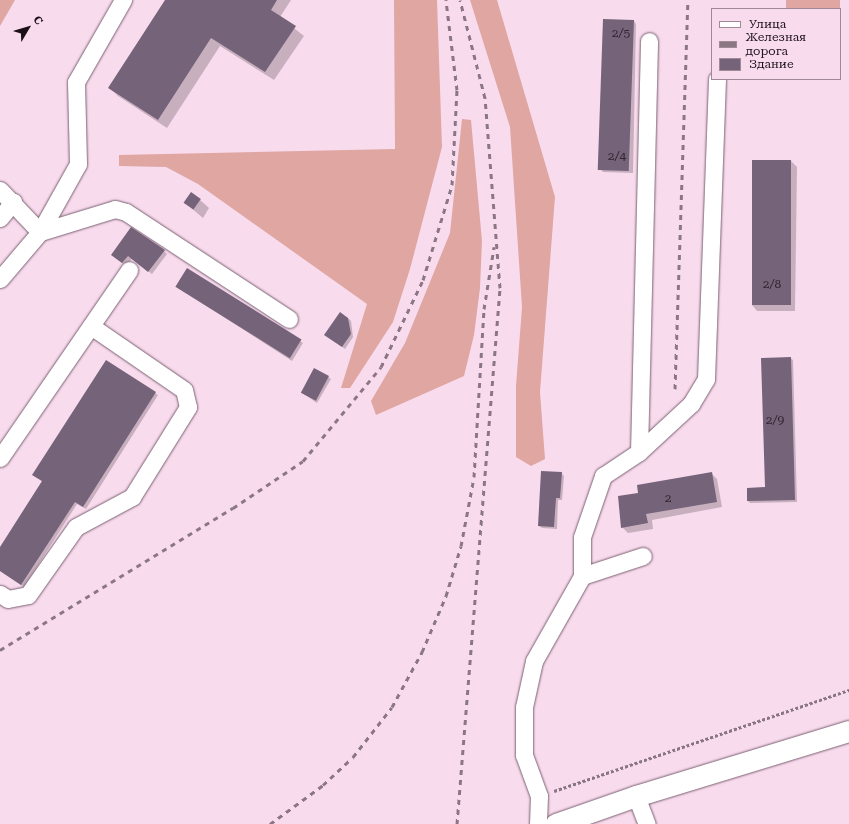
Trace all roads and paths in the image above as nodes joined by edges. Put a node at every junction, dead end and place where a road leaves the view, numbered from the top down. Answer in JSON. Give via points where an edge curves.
{"nodes":[{"id":1,"x":123,"y":0,"type":"edge"},
{"id":2,"x":649,"y":41,"type":"dead end"},
{"id":3,"x":716,"y":80,"type":"edge"},
{"id":4,"x":0,"y":190,"type":"edge"},
{"id":5,"x":12,"y":202,"type":"junction"},
{"id":6,"x":0,"y":218,"type":"edge"},
{"id":7,"x":40,"y":232,"type":"junction"},
{"id":8,"x":129,"y":270,"type":"dead end"},
{"id":9,"x":0,"y":279,"type":"edge"},
{"id":10,"x":289,"y":319,"type":"dead end"},
{"id":11,"x":91,"y":326,"type":"junction"},
{"id":12,"x":639,"y":452,"type":"junction"},
{"id":13,"x":0,"y":458,"type":"edge"},
{"id":14,"x":643,"y":556,"type":"dead end"},
{"id":15,"x":582,"y":576,"type":"junction"},
{"id":16,"x":0,"y":594,"type":"edge"},
{"id":17,"x":849,"y":690,"type":"edge"},
{"id":18,"x":849,"y":731,"type":"edge"},
{"id":19,"x":539,"y":796,"type":"junction"},
{"id":20,"x":636,"y":796,"type":"junction"},
{"id":21,"x":538,"y":824,"type":"edge"},
{"id":22,"x":556,"y":824,"type":"edge"},
{"id":23,"x":647,"y":824,"type":"edge"}],
"edges":[{"from":1,"to":7,"type":"lane","via":[[76,82],[78,164]]},
{"from":2,"to":12,"type":"lane"},
{"from":3,"to":12,"type":"lane","via":[[706,379],[691,404]]},
{"from":4,"to":5,"type":"lane"},
{"from":5,"to":6,"type":"lane"},
{"from":5,"to":7,"type":"lane"},
{"from":7,"to":9,"type":"lane"},
{"from":7,"to":10,"type":"lane","via":[[115,209],[126,212]]},
{"from":8,"to":11,"type":"lane"},
{"from":11,"to":13,"type":"lane"},
{"from":11,"to":16,"type":"lane","via":[[184,390],[188,407],[132,497],[76,527],[28,595],[8,599]]},
{"from":12,"to":15,"type":"lane","via":[[603,476],[582,538]]},
{"from":14,"to":15,"type":"lane"},
{"from":15,"to":19,"type":"lane","via":[[534,661],[524,707],[524,755]]},
{"from":17,"to":19,"type":"path"},
{"from":18,"to":20,"type":"main road"},
{"from":19,"to":21,"type":"lane"},
{"from":20,"to":22,"type":"main road"},
{"from":20,"to":23,"type":"lane"}]}
